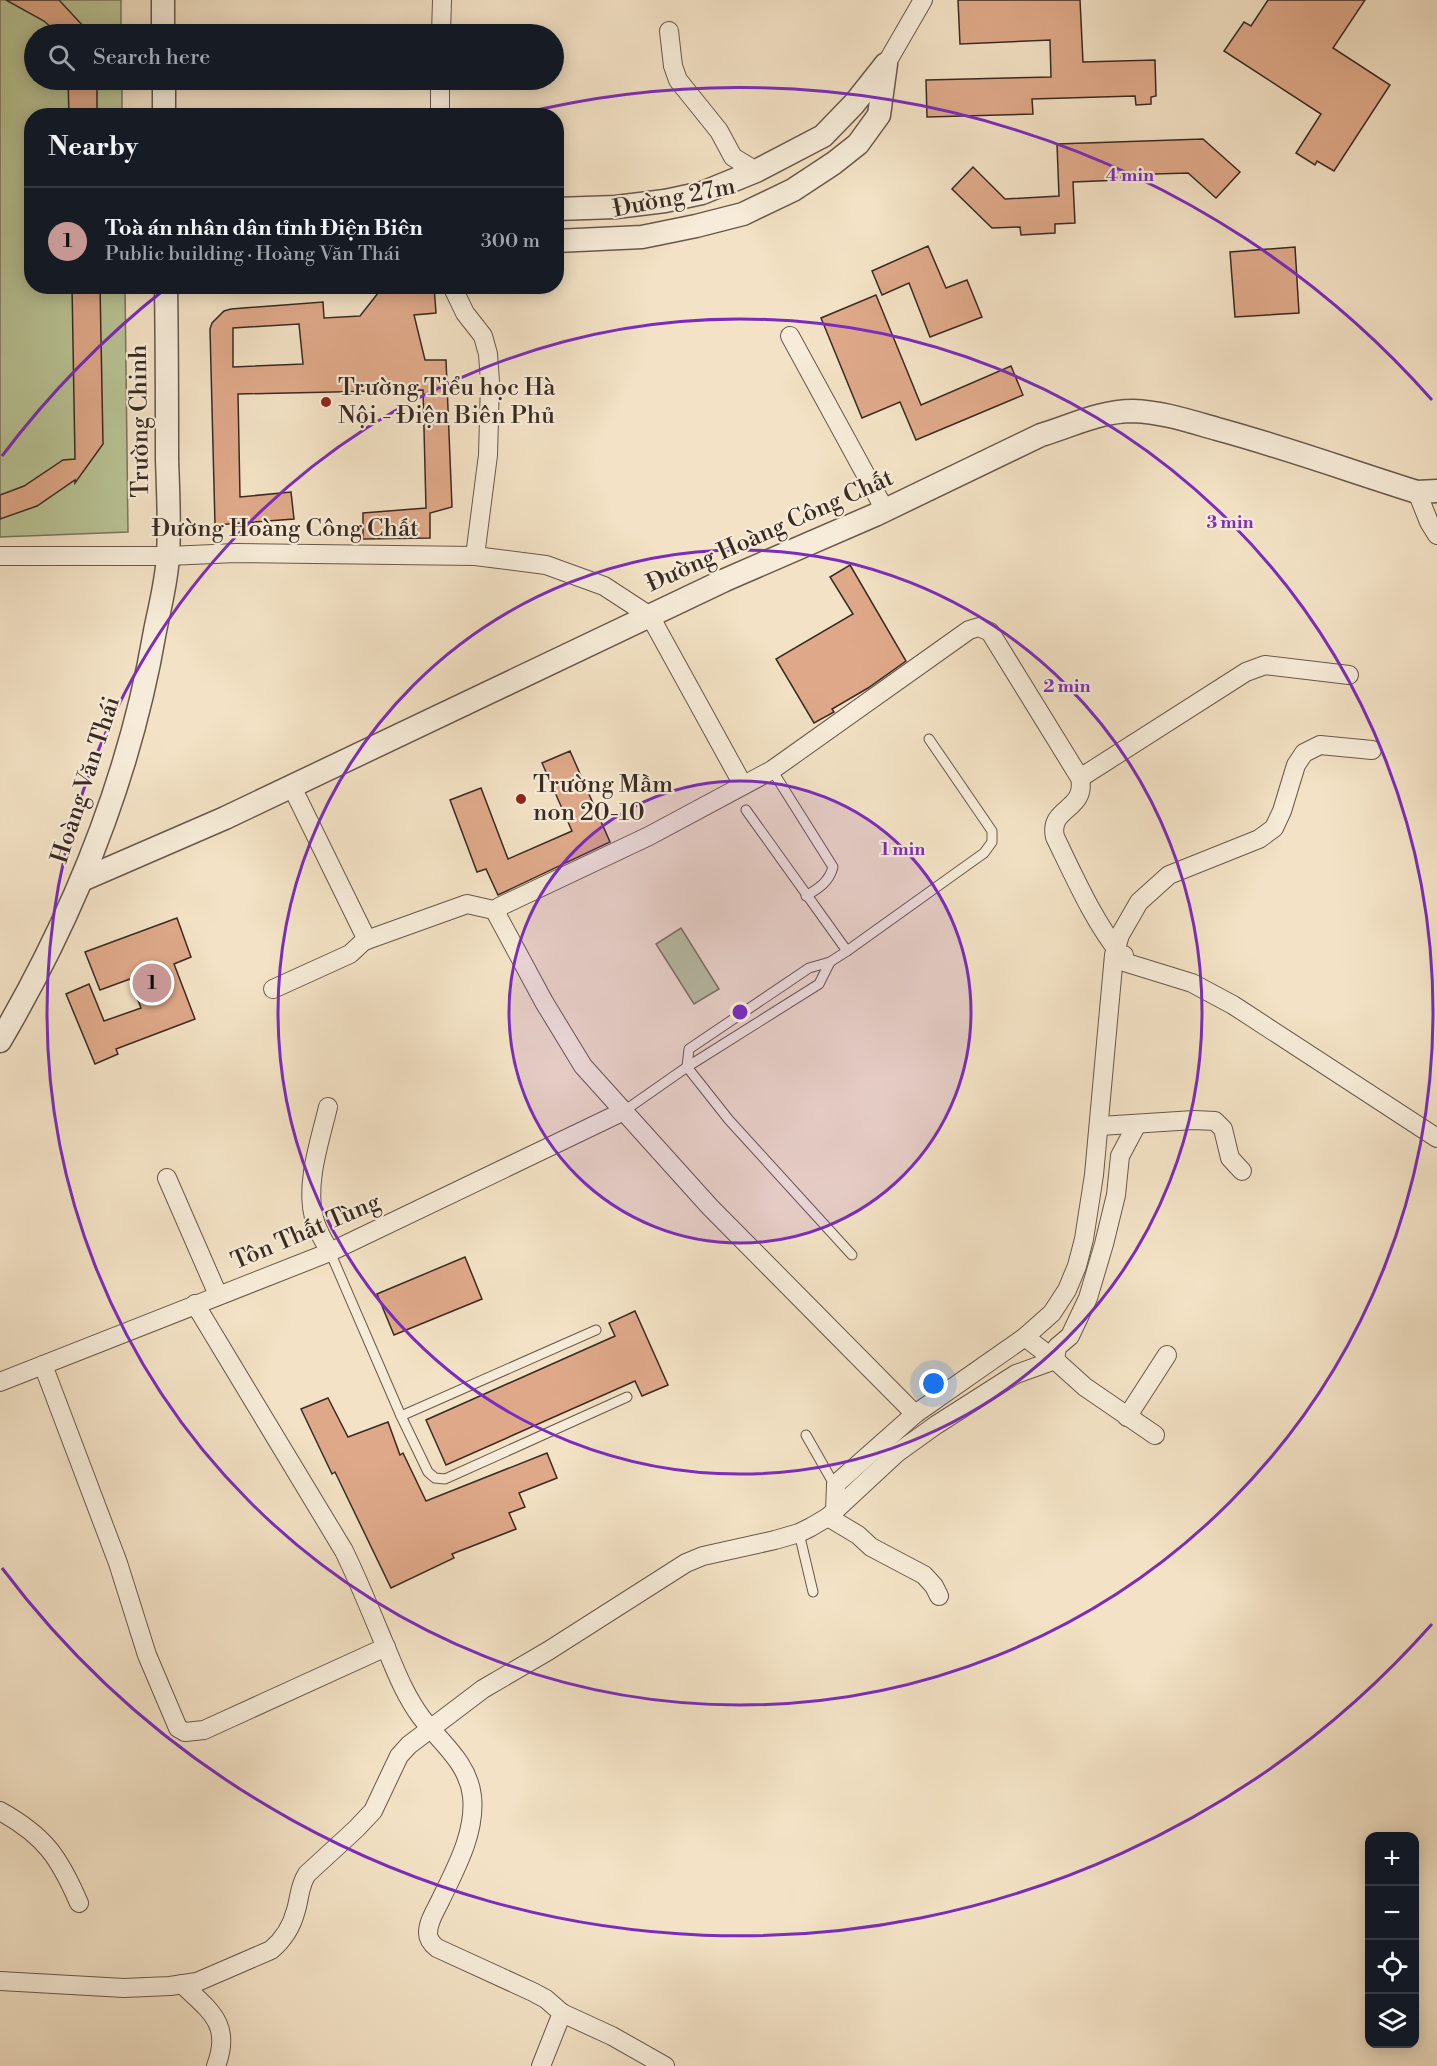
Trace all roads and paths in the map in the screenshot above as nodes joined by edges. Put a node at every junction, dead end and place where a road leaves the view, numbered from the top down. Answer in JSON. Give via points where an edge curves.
{"nodes":[{"id":1,"x":163,"y":0,"type":"edge"},
{"id":2,"x":442,"y":0,"type":"edge"},
{"id":3,"x":923,"y":0,"type":"edge"},
{"id":4,"x":164,"y":24,"type":"edge"},
{"id":5,"x":441,"y":24,"type":"edge"},
{"id":6,"x":669,"y":32,"type":"dead end"},
{"id":7,"x":886,"y":64,"type":"junction"},
{"id":8,"x":164,"y":90,"type":"edge"},
{"id":9,"x":440,"y":90,"type":"edge"},
{"id":10,"x":164,"y":108,"type":"edge"},
{"id":11,"x":440,"y":108,"type":"edge"},
{"id":12,"x":756,"y":171,"type":"junction"},
{"id":13,"x":564,"y":209,"type":"edge"},
{"id":14,"x":564,"y":241,"type":"edge"},
{"id":15,"x":166,"y":294,"type":"edge"},
{"id":16,"x":456,"y":294,"type":"edge"},
{"id":17,"x":790,"y":336,"type":"dead end"},
{"id":18,"x":1427,"y":492,"type":"edge"},
{"id":19,"x":885,"y":510,"type":"junction"},
{"id":20,"x":1437,"y":535,"type":"edge"},
{"id":21,"x":0,"y":556,"type":"edge"},
{"id":22,"x":168,"y":556,"type":"junction"},
{"id":23,"x":475,"y":556,"type":"junction"},
{"id":24,"x":650,"y":616,"type":"junction"},
{"id":25,"x":1349,"y":675,"type":"dead end"},
{"id":26,"x":929,"y":738,"type":"dead end"},
{"id":27,"x":1372,"y":750,"type":"dead end"},
{"id":28,"x":772,"y":770,"type":"junction"},
{"id":29,"x":1080,"y":778,"type":"junction"},
{"id":30,"x":743,"y":785,"type":"junction"},
{"id":31,"x":292,"y":787,"type":"junction"},
{"id":32,"x":746,"y":810,"type":"dead end"},
{"id":33,"x":82,"y":880,"type":"junction"},
{"id":34,"x":806,"y":896,"type":"junction"},
{"id":35,"x":498,"y":911,"type":"junction"},
{"id":36,"x":367,"y":940,"type":"junction"},
{"id":37,"x":1116,"y":949,"type":"junction"},
{"id":38,"x":847,"y":951,"type":"junction"},
{"id":39,"x":830,"y":962,"type":"junction"},
{"id":40,"x":273,"y":989,"type":"dead end"},
{"id":41,"x":0,"y":1041,"type":"edge"},
{"id":42,"x":687,"y":1067,"type":"junction"},
{"id":43,"x":328,"y":1107,"type":"dead end"},
{"id":44,"x":624,"y":1111,"type":"junction"},
{"id":45,"x":1137,"y":1124,"type":"junction"},
{"id":46,"x":1100,"y":1126,"type":"junction"},
{"id":47,"x":1437,"y":1138,"type":"edge"},
{"id":48,"x":1242,"y":1171,"type":"dead end"},
{"id":49,"x":167,"y":1178,"type":"dead end"},
{"id":50,"x":330,"y":1252,"type":"junction"},
{"id":51,"x":852,"y":1255,"type":"dead end"},
{"id":52,"x":218,"y":1295,"type":"junction"},
{"id":53,"x":195,"y":1304,"type":"junction"},
{"id":54,"x":596,"y":1330,"type":"dead end"},
{"id":55,"x":1025,"y":1337,"type":"junction"},
{"id":56,"x":1167,"y":1355,"type":"dead end"},
{"id":57,"x":1055,"y":1360,"type":"junction"},
{"id":58,"x":43,"y":1365,"type":"junction"},
{"id":59,"x":0,"y":1382,"type":"edge"},
{"id":60,"x":627,"y":1397,"type":"dead end"},
{"id":61,"x":915,"y":1414,"type":"junction"},
{"id":62,"x":400,"y":1416,"type":"junction"},
{"id":63,"x":1127,"y":1417,"type":"junction"},
{"id":64,"x":806,"y":1435,"type":"dead end"},
{"id":65,"x":1155,"y":1435,"type":"dead end"},
{"id":66,"x":835,"y":1486,"type":"junction"},
{"id":67,"x":832,"y":1514,"type":"junction"},
{"id":68,"x":799,"y":1533,"type":"junction"},
{"id":69,"x":813,"y":1592,"type":"dead end"},
{"id":70,"x":939,"y":1596,"type":"dead end"},
{"id":71,"x":386,"y":1647,"type":"junction"},
{"id":72,"x":430,"y":1728,"type":"junction"},
{"id":73,"x":0,"y":1811,"type":"edge"},
{"id":74,"x":79,"y":1903,"type":"dead end"},
{"id":75,"x":0,"y":1981,"type":"edge"},
{"id":76,"x":182,"y":1984,"type":"junction"},
{"id":77,"x":562,"y":2013,"type":"junction"},
{"id":78,"x":216,"y":2066,"type":"edge"},
{"id":79,"x":542,"y":2066,"type":"edge"},
{"id":80,"x":665,"y":2066,"type":"edge"}],
"edges":[{"from":1,"to":4,"type":"street"},
{"from":2,"to":5,"type":"street"},
{"from":3,"to":7,"type":"street"},
{"from":6,"to":12,"type":"street","via":[[678,80],[719,131],[733,157]]},
{"from":7,"to":12,"type":"street","name":"Đường 27m","via":[[823,136]]},
{"from":7,"to":14,"type":"street","name":"Đường 27m","via":[[879,115],[858,144],[793,190],[743,214],[696,226],[642,237]]},
{"from":8,"to":10,"type":"street"},
{"from":9,"to":11,"type":"street"},
{"from":12,"to":13,"type":"street","name":"Đường 27m","via":[[702,192],[665,201]]},
{"from":15,"to":22,"type":"street","name":"Trường Chinh"},
{"from":16,"to":23,"type":"street","via":[[483,336],[488,354],[488,455]]},
{"from":17,"to":19,"type":"street"},
{"from":18,"to":19,"type":"street","name":"Đường Hoàng Công Chất","via":[[1165,414],[1132,411],[1100,414],[1041,435]]},
{"from":18,"to":20,"type":"street","via":[[1429,522]]},
{"from":19,"to":24,"type":"street","name":"Đường Hoàng Công Chất"},
{"from":21,"to":22,"type":"street","name":"Đường Hoàng Công Chất"},
{"from":22,"to":23,"type":"street","name":"Đường Hoàng Công Chất"},
{"from":22,"to":33,"type":"street","name":"Hoàng Văn Thái","via":[[150,662],[131,739],[113,800]]},
{"from":23,"to":24,"type":"street","name":"Đường Hoàng Công Chất","via":[[546,565],[604,586]]},
{"from":24,"to":30,"type":"street"},
{"from":24,"to":31,"type":"street"},
{"from":25,"to":29,"type":"street","via":[[1265,665],[1246,672]]},
{"from":26,"to":38,"type":"lane","via":[[992,831],[992,842],[984,853]]},
{"from":27,"to":37,"type":"street","via":[[1320,746],[1304,753],[1274,828],[1259,839],[1169,875],[1139,902]]},
{"from":28,"to":29,"type":"street","via":[[969,630],[979,627],[990,632]]},
{"from":28,"to":30,"type":"street"},
{"from":28,"to":34,"type":"lane","via":[[832,867],[826,882]]},
{"from":29,"to":37,"type":"street","via":[[1080,797],[1053,828],[1081,892]]},
{"from":30,"to":35,"type":"street","via":[[649,836],[499,907]]},
{"from":31,"to":33,"type":"street"},
{"from":31,"to":36,"type":"street"},
{"from":32,"to":34,"type":"lane"},
{"from":33,"to":41,"type":"street","name":"Hoàng Văn Thái"},
{"from":34,"to":38,"type":"lane"},
{"from":35,"to":36,"type":"street","via":[[467,904]]},
{"from":35,"to":44,"type":"street","via":[[496,916],[583,1066]]},
{"from":36,"to":40,"type":"street","via":[[350,954]]},
{"from":37,"to":46,"type":"street"},
{"from":37,"to":47,"type":"street","via":[[1124,956],[1124,962],[1192,983],[1233,1005]]},
{"from":38,"to":39,"type":"lane"},
{"from":39,"to":42,"type":"lane","via":[[819,984]]},
{"from":39,"to":42,"type":"lane","via":[[809,969],[708,1035],[689,1049]]},
{"from":42,"to":44,"type":"lane"},
{"from":42,"to":51,"type":"lane","via":[[729,1120]]},
{"from":43,"to":50,"type":"street","via":[[311,1202],[317,1230]]},
{"from":44,"to":50,"type":"street","name":"Tôn Thất Tùng"},
{"from":44,"to":61,"type":"street","via":[[710,1207]]},
{"from":45,"to":46,"type":"street"},
{"from":45,"to":48,"type":"street","via":[[1215,1121],[1223,1129],[1230,1158]]},
{"from":45,"to":57,"type":"street","via":[[1120,1156],[1116,1196],[1088,1298],[1070,1336],[1057,1347]]},
{"from":46,"to":55,"type":"street","via":[[1077,1266],[1052,1313]]},
{"from":49,"to":52,"type":"street"},
{"from":50,"to":52,"type":"street","name":"Tôn Thất Tùng"},
{"from":50,"to":62,"type":"lane"},
{"from":52,"to":53,"type":"street","name":"Tôn Thất Tùng"},
{"from":53,"to":58,"type":"street","name":"Tôn Thất Tùng"},
{"from":53,"to":71,"type":"street","via":[[344,1551]]},
{"from":54,"to":62,"type":"lane"},
{"from":55,"to":57,"type":"street"},
{"from":55,"to":61,"type":"street"},
{"from":56,"to":63,"type":"street"},
{"from":57,"to":63,"type":"street"},
{"from":57,"to":67,"type":"street","via":[[1016,1374],[929,1430],[897,1453]]},
{"from":58,"to":59,"type":"street","name":"Tôn Thất Tùng"},
{"from":58,"to":71,"type":"street","via":[[177,1728],[184,1732],[204,1730]]},
{"from":60,"to":62,"type":"lane","via":[[445,1479],[428,1472]]},
{"from":61,"to":66,"type":"street"},
{"from":63,"to":65,"type":"street"},
{"from":64,"to":66,"type":"lane"},
{"from":66,"to":67,"type":"street"},
{"from":67,"to":68,"type":"street"},
{"from":67,"to":70,"type":"street","via":[[871,1547],[924,1575]]},
{"from":68,"to":69,"type":"lane"},
{"from":68,"to":72,"type":"street","via":[[686,1563],[483,1689]]},
{"from":71,"to":72,"type":"street","via":[[412,1705]]},
{"from":72,"to":76,"type":"street","via":[[399,1756],[373,1810],[307,1874],[290,1928],[280,1942],[271,1950],[216,1974]]},
{"from":72,"to":77,"type":"street","via":[[459,1761],[472,1796],[472,1812],[459,1863],[429,1923],[430,1942],[546,1999]]},
{"from":73,"to":74,"type":"street","via":[[39,1837],[54,1854]]},
{"from":75,"to":76,"type":"street","via":[[124,1988]]},
{"from":76,"to":78,"type":"street","via":[[213,2014],[221,2030],[223,2043]]},
{"from":77,"to":79,"type":"street"},
{"from":77,"to":80,"type":"street"}]}
